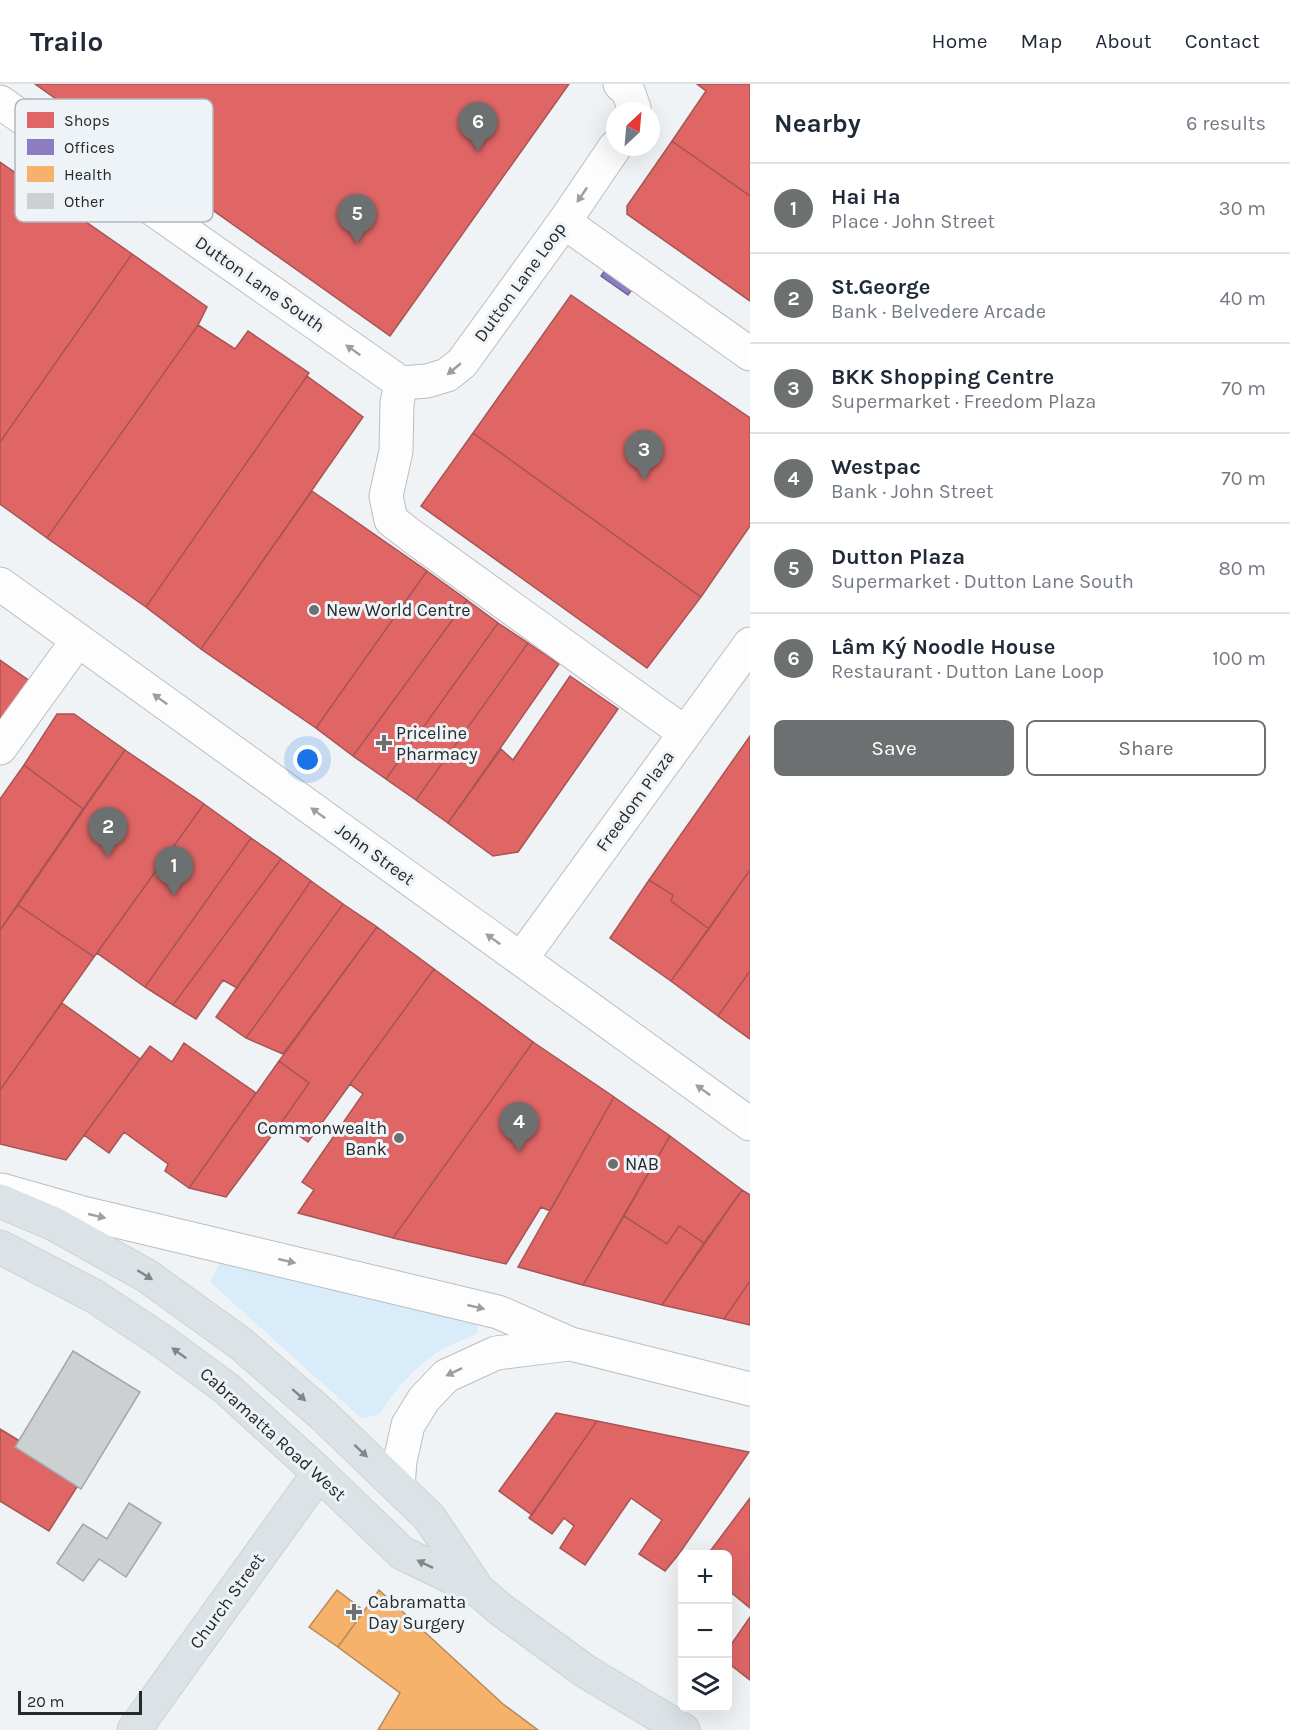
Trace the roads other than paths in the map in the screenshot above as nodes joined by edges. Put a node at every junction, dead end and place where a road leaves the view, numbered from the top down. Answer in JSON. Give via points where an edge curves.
{"nodes":[{"id":1,"x":620,"y":84,"type":"edge"},
{"id":2,"x":0,"y":102,"type":"edge"},
{"id":3,"x":632,"y":102,"type":"edge"},
{"id":4,"x":15,"y":113,"type":"edge"},
{"id":5,"x":609,"y":156,"type":"edge"},
{"id":6,"x":171,"y":222,"type":"edge"},
{"id":7,"x":564,"y":222,"type":"junction"},
{"id":8,"x":750,"y":354,"type":"edge"},
{"id":9,"x":401,"y":383,"type":"junction"},
{"id":10,"x":0,"y":584,"type":"edge"},
{"id":11,"x":78,"y":640,"type":"junction"},
{"id":12,"x":750,"y":644,"type":"edge"},
{"id":13,"x":685,"y":732,"type":"junction"},
{"id":14,"x":0,"y":748,"type":"edge"},
{"id":15,"x":521,"y":959,"type":"junction"},
{"id":16,"x":750,"y":1124,"type":"edge"},
{"id":17,"x":0,"y":1190,"type":"edge"},
{"id":18,"x":0,"y":1201,"type":"edge"},
{"id":19,"x":0,"y":1247,"type":"edge"},
{"id":20,"x":571,"y":1344,"type":"junction"},
{"id":21,"x":750,"y":1389,"type":"edge"},
{"id":22,"x":319,"y":1473,"type":"junction"},
{"id":23,"x":398,"y":1486,"type":"junction"},
{"id":24,"x":478,"y":1590,"type":"junction"},
{"id":25,"x":134,"y":1730,"type":"edge"},
{"id":26,"x":683,"y":1730,"type":"edge"}],
"edges":[{"from":1,"to":3,"type":"street"},
{"from":4,"to":2,"type":"street","name":"Dutton Lane South","one_way":true},
{"from":5,"to":7,"type":"street","name":"Dutton Lane Loop","one_way":true},
{"from":9,"to":6,"type":"street","name":"Dutton Lane South","one_way":true},
{"from":7,"to":8,"type":"street"},
{"from":7,"to":9,"type":"street","name":"Dutton Lane Loop","one_way":true,"via":[[462,363],[447,375]]},
{"from":9,"to":13,"type":"street","via":[[396,451],[387,496],[391,520]]},
{"from":10,"to":11,"type":"street","name":"John Street"},
{"from":11,"to":14,"type":"street"},
{"from":15,"to":11,"type":"street","name":"John Street","one_way":true},
{"from":12,"to":13,"type":"street","name":"Freedom Plaza"},
{"from":13,"to":15,"type":"street","name":"Freedom Plaza"},
{"from":16,"to":15,"type":"street","name":"John Street","one_way":true},
{"from":17,"to":20,"type":"street","one_way":true,"via":[[498,1312]]},
{"from":18,"to":23,"type":"main road","name":"Cabramatta Road West","one_way":true,"via":[[54,1224],[147,1276],[240,1343]]},
{"from":22,"to":19,"type":"main road","name":"Cabramatta Road West","one_way":true,"via":[[226,1388],[162,1341],[94,1296]]},
{"from":20,"to":21,"type":"street"},
{"from":20,"to":23,"type":"street","one_way":true,"via":[[495,1353],[446,1376],[424,1399],[408,1425]]},
{"from":24,"to":22,"type":"main road","name":"Cabramatta Road West","one_way":true,"via":[[402,1553]]},
{"from":22,"to":25,"type":"main road","name":"Church Street"},
{"from":23,"to":24,"type":"main road","name":"Cabramatta Road West","via":[[429,1516]]},
{"from":24,"to":26,"type":"main road","name":"Cabramatta Road West","via":[[585,1671]]}]}
